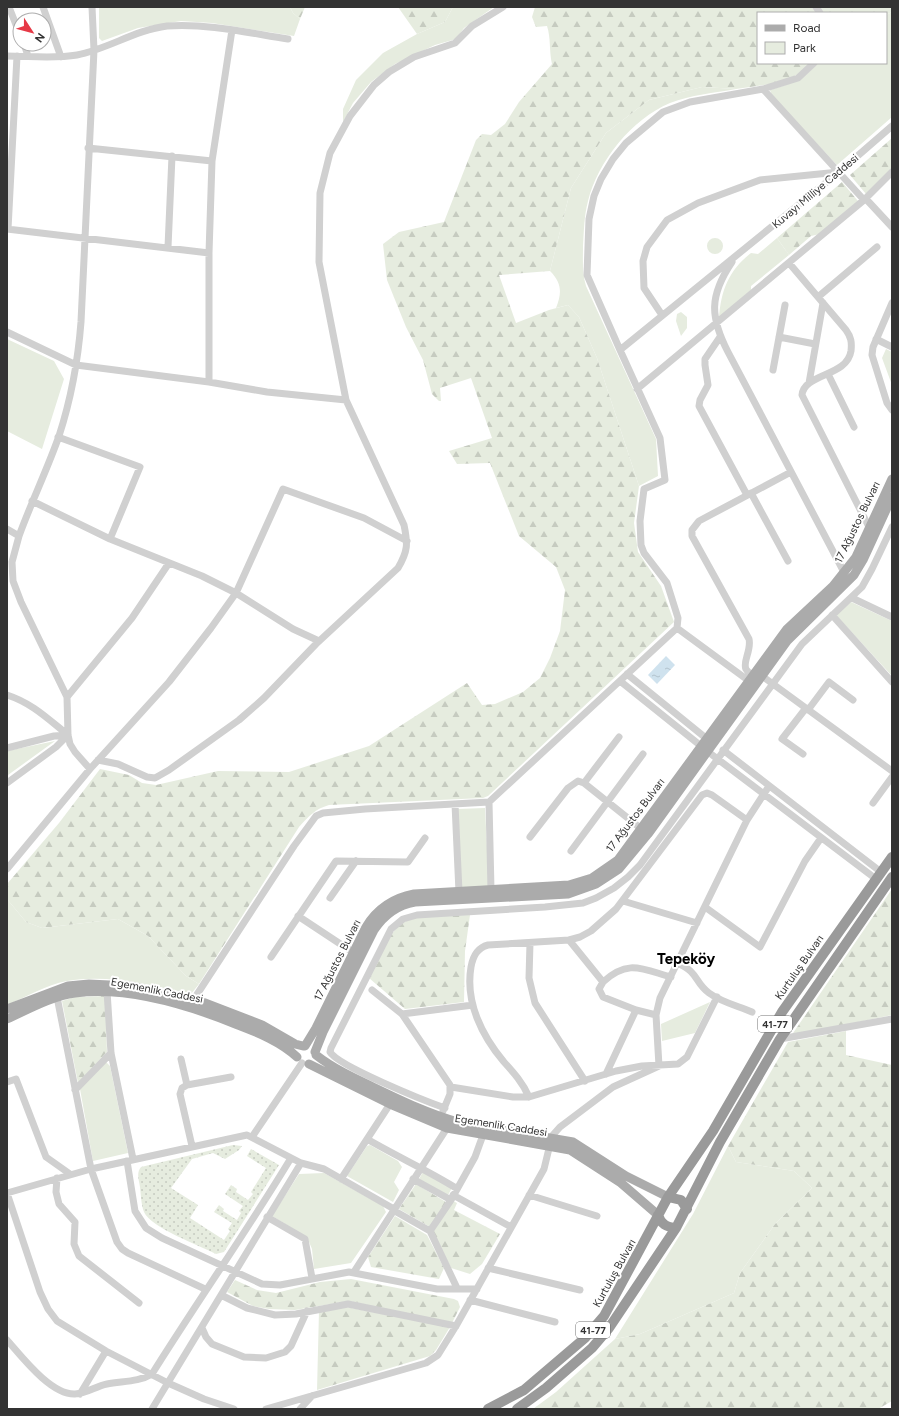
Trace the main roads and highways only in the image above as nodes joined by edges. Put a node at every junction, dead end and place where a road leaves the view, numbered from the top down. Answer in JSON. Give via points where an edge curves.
{"nodes":[{"id":1,"x":892,"y":479,"type":"edge"},
{"id":2,"x":892,"y":497,"type":"edge"},
{"id":3,"x":889,"y":512,"type":"edge"},
{"id":4,"x":847,"y":577,"type":"junction"},
{"id":5,"x":755,"y":677,"type":"junction"},
{"id":6,"x":705,"y":745,"type":"junction"},
{"id":7,"x":645,"y":831,"type":"junction"},
{"id":8,"x":892,"y":857,"type":"edge"},
{"id":9,"x":892,"y":877,"type":"edge"},
{"id":10,"x":357,"y":955,"type":"junction"},
{"id":11,"x":7,"y":1009,"type":"edge"},
{"id":12,"x":7,"y":1019,"type":"edge"},
{"id":13,"x":304,"y":1046,"type":"junction"},
{"id":14,"x":316,"y":1053,"type":"junction"},
{"id":15,"x":303,"y":1061,"type":"junction"},
{"id":16,"x":550,"y":1142,"type":"junction"},
{"id":17,"x":668,"y":1197,"type":"junction"},
{"id":18,"x":687,"y":1209,"type":"junction"},
{"id":19,"x":658,"y":1214,"type":"junction"},
{"id":20,"x":676,"y":1228,"type":"junction"},
{"id":21,"x":488,"y":1409,"type":"edge"},
{"id":22,"x":517,"y":1409,"type":"edge"}],
"edges":[{"from":1,"to":4,"type":"main road","name":"17 Ağustos Bulvarı"},
{"from":2,"to":3,"type":"main road","name":"17 Ağustos Bulvarı"},
{"from":3,"to":4,"type":"main road","name":"17 Ağustos Bulvarı","via":[[863,560]]},
{"from":4,"to":5,"type":"main road","name":"17 Ağustos Bulvarı"},
{"from":5,"to":6,"type":"main road","name":"17 Ağustos Bulvarı"},
{"from":5,"to":6,"type":"main road","name":"17 Ağustos Bulvarı"},
{"from":6,"to":7,"type":"main road","name":"17 Ağustos Bulvarı"},
{"from":7,"to":10,"type":"main road","name":"17 Ağustos Bulvarı","via":[[619,869],[596,884],[552,895],[415,902],[403,905],[378,924]]},
{"from":7,"to":10,"type":"main road","name":"17 Ağustos Bulvarı","via":[[612,865],[584,881],[562,886],[414,894],[401,897],[380,910],[369,922]]},
{"from":8,"to":17,"type":"highway","name":"Kurtuluş Bulvarı","number":"41-77","via":[[782,1012],[713,1132]]},
{"from":9,"to":18,"type":"highway","number":"41-77","via":[[780,1039],[720,1142]]},
{"from":10,"to":13,"type":"main road","name":"17 Ağustos Bulvarı"},
{"from":10,"to":14,"type":"main road","name":"17 Ağustos Bulvarı"},
{"from":11,"to":13,"type":"main road","name":"Egemenlik Caddesi","via":[[58,988],[89,984],[130,986],[194,1000],[262,1025]]},
{"from":12,"to":15,"type":"main road","name":"Egemenlik Caddesi","via":[[57,997],[107,991],[198,1009],[261,1034]]},
{"from":13,"to":14,"type":"main road","name":"Egemenlik Caddesi","via":[[312,1047]]},
{"from":13,"to":15,"type":"main road","via":[[299,1049]]},
{"from":14,"to":15,"type":"main road","via":[[314,1061]]},
{"from":14,"to":16,"type":"main road","name":"Egemenlik Caddesi","via":[[327,1064],[364,1083],[441,1117]]},
{"from":15,"to":16,"type":"main road","name":"Egemenlik Caddesi","via":[[390,1104],[447,1128],[482,1135]]},
{"from":16,"to":17,"type":"main road","name":"Egemenlik Caddesi","via":[[576,1143],[626,1176]]},
{"from":16,"to":19,"type":"main road","name":"Egemenlik Caddesi","via":[[583,1157],[629,1189]]},
{"from":17,"to":18,"type":"highway","via":[[681,1200]]},
{"from":17,"to":19,"type":"highway"},
{"from":18,"to":20,"type":"highway"},
{"from":19,"to":20,"type":"highway","via":[[663,1224]]},
{"from":19,"to":21,"type":"highway","name":"Kurtuluş Bulvarı","number":"41-77","via":[[616,1296],[594,1328],[524,1390]]},
{"from":20,"to":22,"type":"highway","number":"41-77","via":[[602,1338],[540,1393]]}]}
